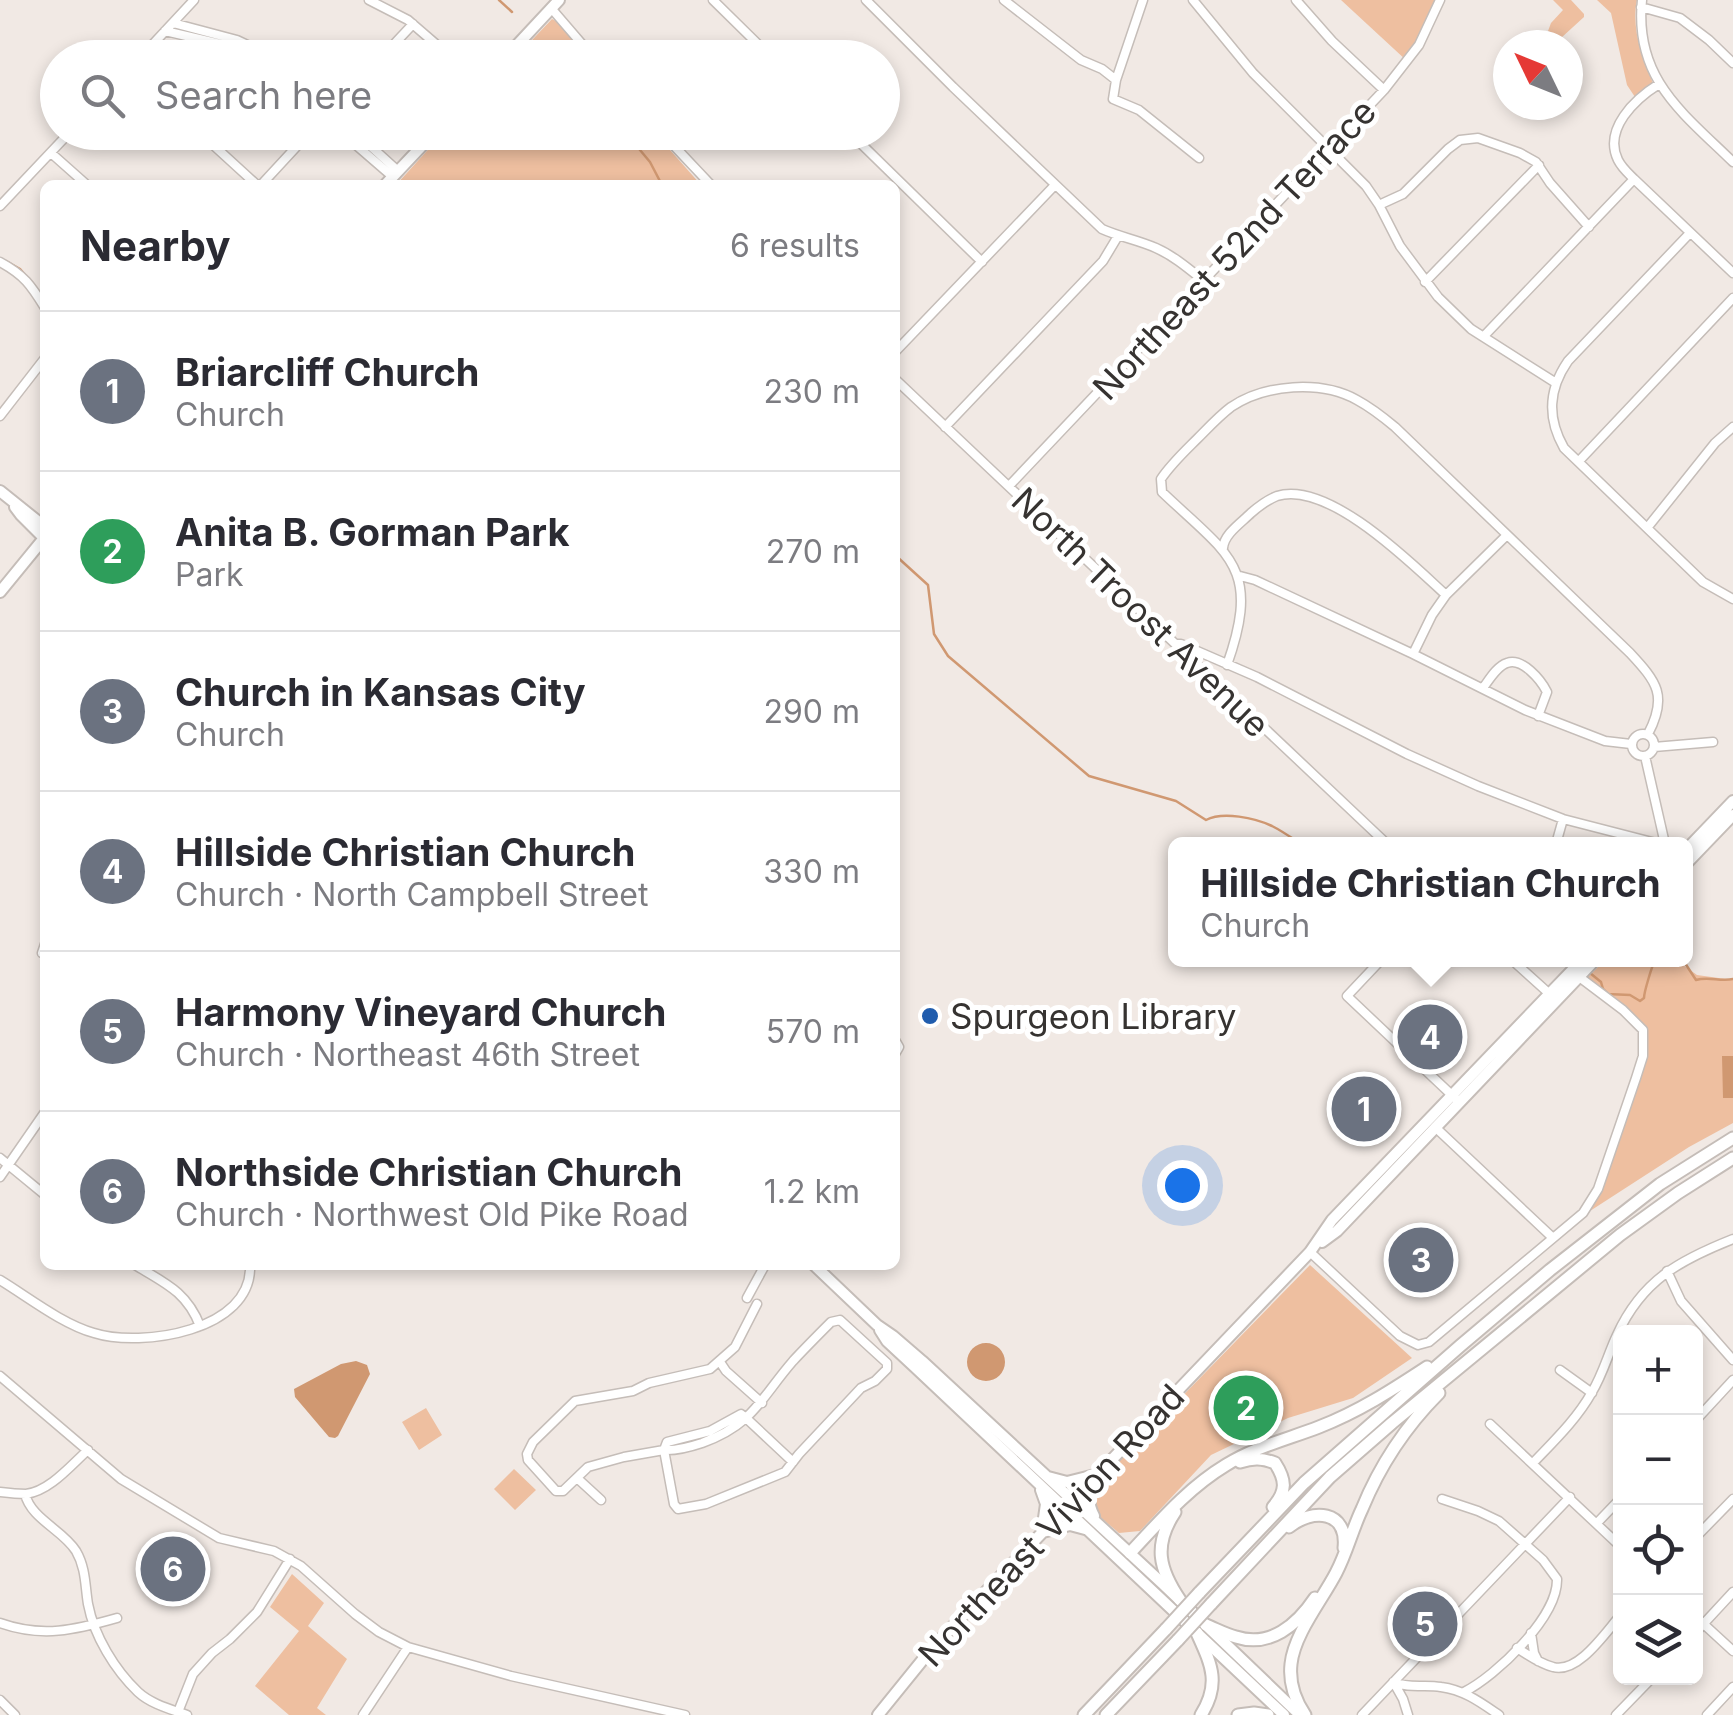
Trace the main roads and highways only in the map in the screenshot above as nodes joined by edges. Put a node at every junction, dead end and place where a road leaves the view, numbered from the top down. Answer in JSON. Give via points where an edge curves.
{"nodes":[{"id":1,"x":555,"y":3,"type":"edge"},
{"id":2,"x":522,"y":40,"type":"edge"},
{"id":3,"x":418,"y":150,"type":"edge"},
{"id":4,"x":392,"y":178,"type":"edge"},
{"id":5,"x":0,"y":491,"type":"edge"},
{"id":6,"x":12,"y":502,"type":"junction"},
{"id":7,"x":40,"y":523,"type":"edge"},
{"id":8,"x":40,"y":533,"type":"edge"},
{"id":9,"x":40,"y":544,"type":"edge"},
{"id":10,"x":0,"y":592,"type":"edge"},
{"id":11,"x":1733,"y":801,"type":"edge"},
{"id":12,"x":1733,"y":815,"type":"edge"},
{"id":13,"x":1693,"y":850,"type":"edge"},
{"id":14,"x":1693,"y":852,"type":"edge"},
{"id":15,"x":1578,"y":967,"type":"edge"},
{"id":16,"x":1586,"y":967,"type":"edge"},
{"id":17,"x":1575,"y":974,"type":"junction"},
{"id":18,"x":1455,"y":1099,"type":"junction"},
{"id":19,"x":1733,"y":1138,"type":"edge"},
{"id":20,"x":1733,"y":1158,"type":"edge"},
{"id":21,"x":1310,"y":1252,"type":"junction"},
{"id":22,"x":819,"y":1270,"type":"edge"},
{"id":23,"x":1460,"y":1346,"type":"junction"},
{"id":24,"x":1458,"y":1370,"type":"junction"},
{"id":25,"x":1096,"y":1475,"type":"junction"},
{"id":26,"x":1043,"y":1480,"type":"junction"},
{"id":27,"x":1068,"y":1504,"type":"junction"},
{"id":28,"x":1093,"y":1527,"type":"junction"},
{"id":29,"x":1042,"y":1532,"type":"junction"},
{"id":30,"x":1255,"y":1534,"type":"junction"},
{"id":31,"x":1130,"y":1553,"type":"junction"},
{"id":32,"x":1255,"y":1555,"type":"junction"},
{"id":33,"x":1164,"y":1584,"type":"junction"},
{"id":34,"x":1180,"y":1600,"type":"junction"},
{"id":35,"x":1201,"y":1629,"type":"junction"},
{"id":36,"x":878,"y":1715,"type":"edge"},
{"id":37,"x":1084,"y":1715,"type":"edge"},
{"id":38,"x":1108,"y":1715,"type":"edge"},
{"id":39,"x":1202,"y":1715,"type":"edge"},
{"id":40,"x":1238,"y":1715,"type":"edge"},
{"id":41,"x":1268,"y":1715,"type":"edge"},
{"id":42,"x":1284,"y":1715,"type":"edge"},
{"id":43,"x":1303,"y":1715,"type":"edge"}],
"edges":[{"from":1,"to":2,"type":"main road"},
{"from":3,"to":4,"type":"main road"},
{"from":5,"to":6,"type":"main road"},
{"from":6,"to":7,"type":"main road"},
{"from":6,"to":8,"type":"main road"},
{"from":9,"to":10,"type":"main road"},
{"from":11,"to":13,"type":"main road"},
{"from":12,"to":14,"type":"main road"},
{"from":15,"to":17,"type":"main road","name":"Northeast Vivion Road"},
{"from":16,"to":17,"type":"main road","name":"Northeast Vivion Road"},
{"from":17,"to":18,"type":"main road","name":"Northeast Vivion Road"},
{"from":18,"to":21,"type":"main road","name":"Northeast Vivion Road","via":[[1332,1220]]},
{"from":18,"to":21,"type":"main road","name":"Northeast Vivion Road","via":[[1436,1127]]},
{"from":19,"to":23,"type":"highway","via":[[1660,1184]]},
{"from":20,"to":24,"type":"highway","via":[[1620,1235]]},
{"from":21,"to":25,"type":"main road","name":"Northeast Vivion Road"},
{"from":22,"to":26,"type":"main road"},
{"from":23,"to":30,"type":"highway"},
{"from":23,"to":31,"type":"highway","via":[[1363,1407],[1228,1464],[1181,1498]]},
{"from":24,"to":32,"type":"highway","via":[[1330,1477]]},
{"from":24,"to":43,"type":"highway","via":[[1394,1446],[1297,1644],[1292,1679]]},
{"from":25,"to":26,"type":"main road"},
{"from":25,"to":27,"type":"main road","name":"Northeast Vivion Road"},
{"from":25,"to":28,"type":"main road","via":[[1089,1489]]},
{"from":26,"to":27,"type":"main road"},
{"from":26,"to":29,"type":"main road"},
{"from":27,"to":28,"type":"main road"},
{"from":27,"to":29,"type":"main road","name":"Northeast Vivion Road"},
{"from":27,"to":33,"type":"main road","via":[[1148,1578]]},
{"from":28,"to":29,"type":"main road"},
{"from":28,"to":31,"type":"main road"},
{"from":28,"to":35,"type":"main road"},
{"from":29,"to":36,"type":"main road","name":"Northeast Vivion Road"},
{"from":30,"to":34,"type":"highway","via":[[1284,1487],[1282,1474],[1263,1458],[1239,1462],[1169,1521],[1161,1555]]},
{"from":30,"to":37,"type":"highway","bridge":true},
{"from":31,"to":33,"type":"main road"},
{"from":32,"to":35,"type":"highway","via":[[1306,1516],[1330,1518],[1344,1532],[1330,1573],[1286,1630],[1256,1640]]},
{"from":32,"to":38,"type":"highway","bridge":true},
{"from":33,"to":34,"type":"main road"},
{"from":34,"to":35,"type":"main road"},
{"from":35,"to":39,"type":"highway","via":[[1212,1665]]},
{"from":35,"to":42,"type":"main road"},
{"from":35,"to":43,"type":"main road"},
{"from":40,"to":41,"type":"highway"}]}
